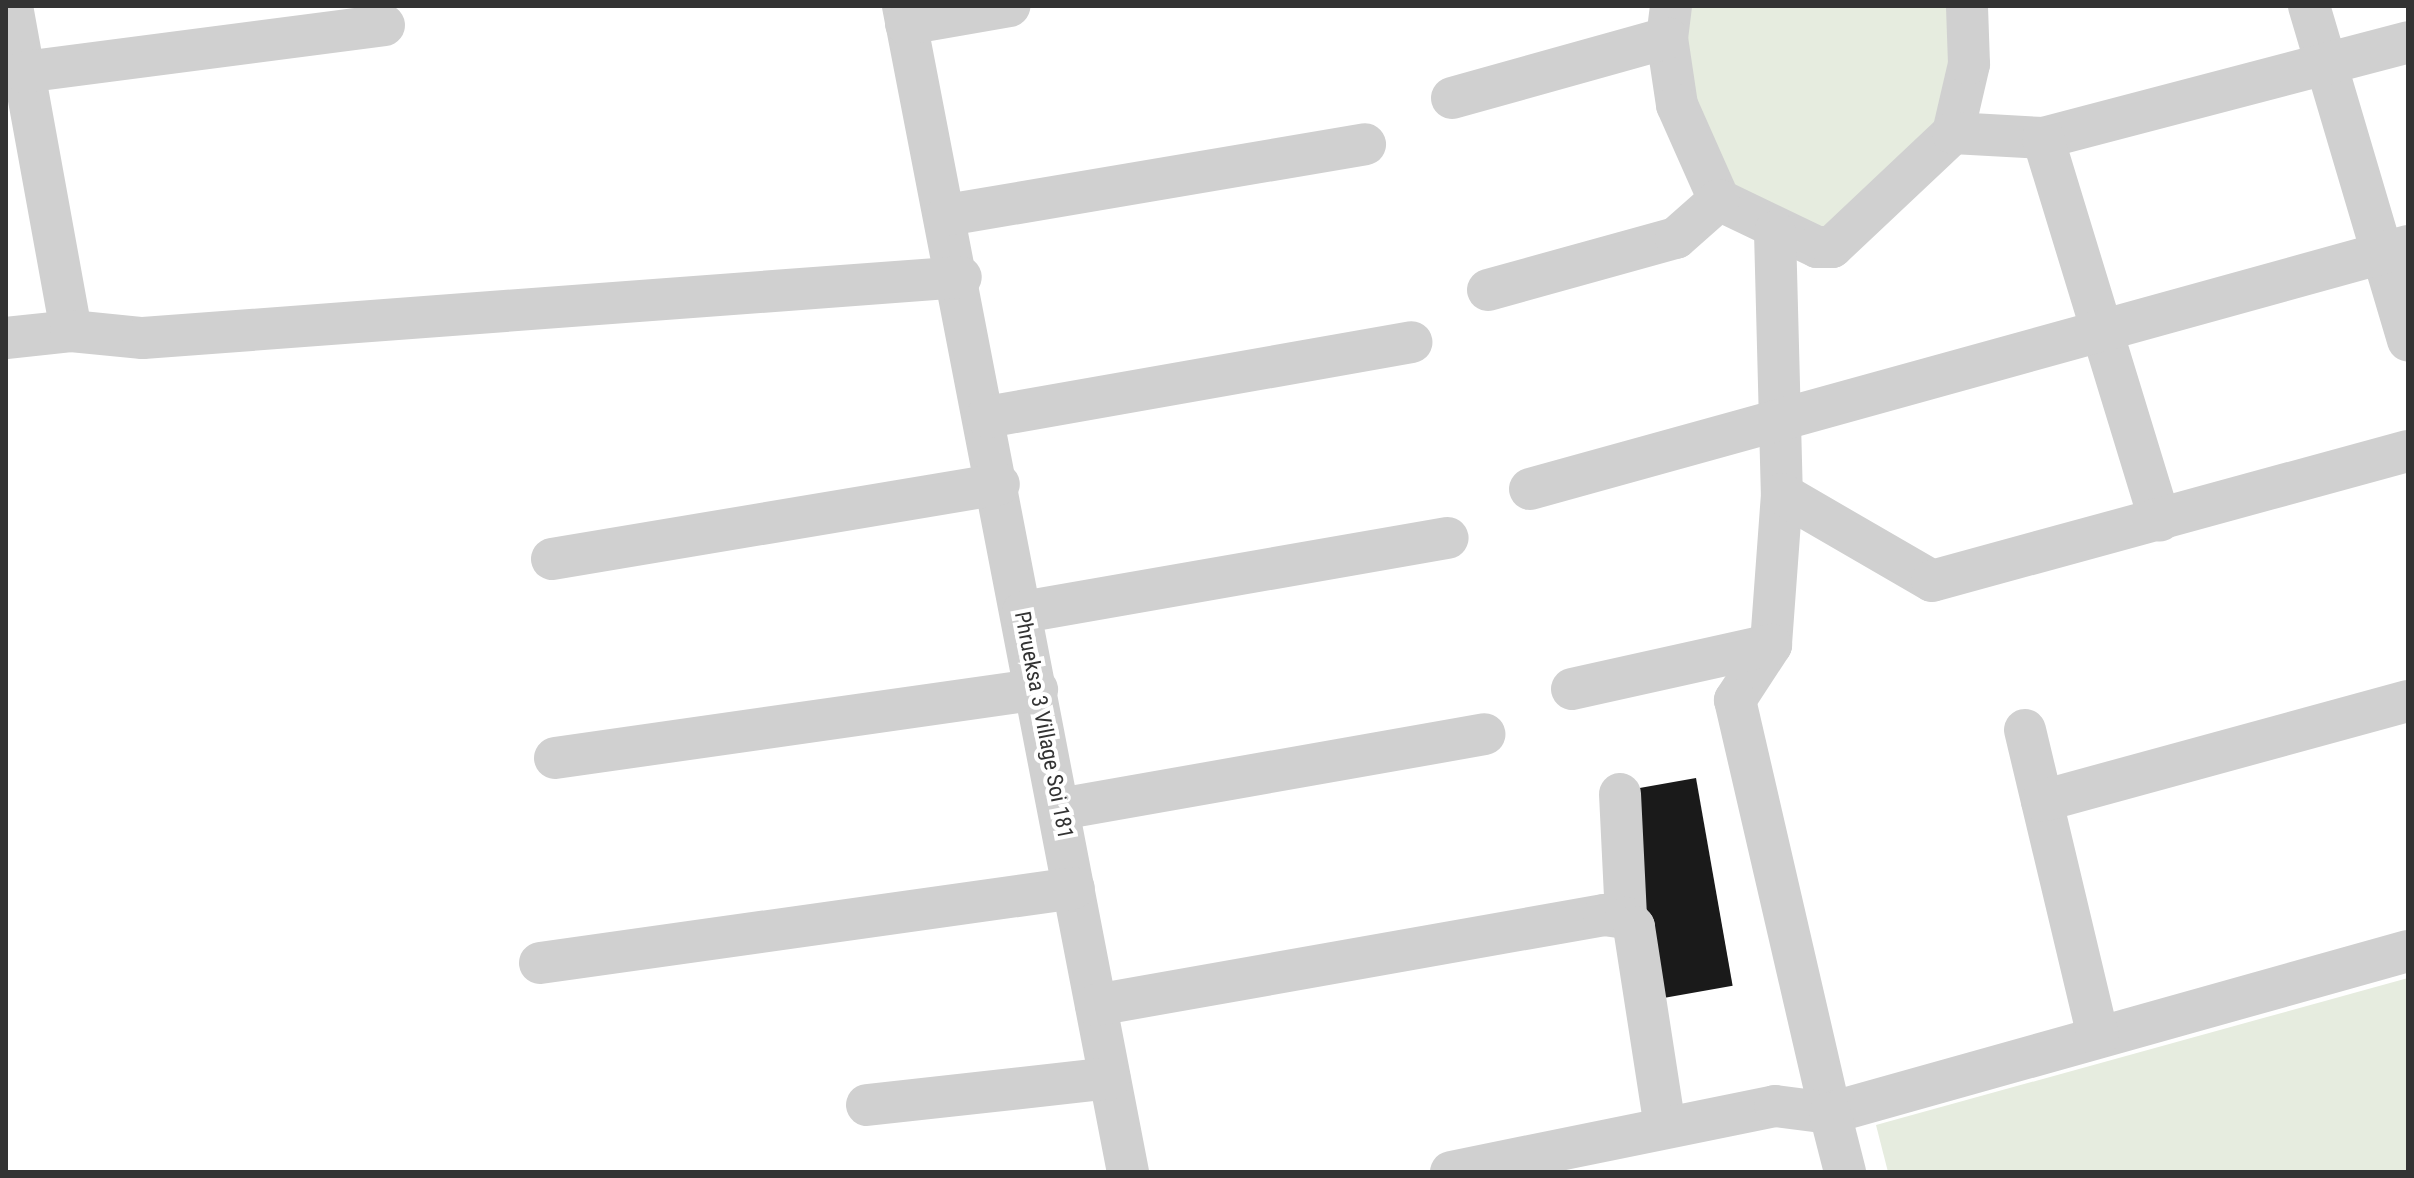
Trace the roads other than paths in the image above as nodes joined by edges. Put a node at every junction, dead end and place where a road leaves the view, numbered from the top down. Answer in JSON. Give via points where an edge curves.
{"nodes":[{"id":1,"x":12,"y":6,"type":"edge"},
{"id":2,"x":1009,"y":6,"type":"edge"},
{"id":3,"x":1967,"y":6,"type":"edge"},
{"id":4,"x":2309,"y":6,"type":"edge"},
{"id":5,"x":904,"y":15,"type":"edge"},
{"id":6,"x":1669,"y":22,"type":"edge"},
{"id":7,"x":384,"y":25,"type":"dead end"},
{"id":8,"x":2408,"y":42,"type":"edge"},
{"id":9,"x":2328,"y":65,"type":"junction"},
{"id":10,"x":24,"y":72,"type":"junction"},
{"id":11,"x":1452,"y":98,"type":"dead end"},
{"id":12,"x":1953,"y":133,"type":"junction"},
{"id":13,"x":2043,"y":138,"type":"junction"},
{"id":14,"x":1365,"y":144,"type":"dead end"},
{"id":15,"x":20,"y":149,"type":"edge"},
{"id":16,"x":1719,"y":200,"type":"junction"},
{"id":17,"x":947,"y":215,"type":"junction"},
{"id":18,"x":1775,"y":232,"type":"junction"},
{"id":19,"x":2394,"y":249,"type":"edge"},
{"id":20,"x":961,"y":277,"type":"junction"},
{"id":21,"x":1488,"y":290,"type":"dead end"},
{"id":22,"x":71,"y":331,"type":"junction"},
{"id":23,"x":2101,"y":331,"type":"junction"},
{"id":24,"x":6,"y":338,"type":"edge"},
{"id":25,"x":2408,"y":341,"type":"edge"},
{"id":26,"x":1411,"y":342,"type":"dead end"},
{"id":27,"x":987,"y":417,"type":"junction"},
{"id":28,"x":1778,"y":425,"type":"junction"},
{"id":29,"x":2408,"y":451,"type":"edge"},
{"id":30,"x":999,"y":484,"type":"junction"},
{"id":31,"x":1530,"y":489,"type":"dead end"},
{"id":32,"x":1782,"y":494,"type":"junction"},
{"id":33,"x":2160,"y":520,"type":"junction"},
{"id":34,"x":1448,"y":538,"type":"dead end"},
{"id":35,"x":552,"y":559,"type":"dead end"},
{"id":36,"x":1023,"y":612,"type":"junction"},
{"id":37,"x":1771,"y":645,"type":"junction"},
{"id":38,"x":1037,"y":689,"type":"junction"},
{"id":39,"x":1572,"y":689,"type":"dead end"},
{"id":40,"x":2408,"y":701,"type":"edge"},
{"id":41,"x":2025,"y":730,"type":"dead end"},
{"id":42,"x":1484,"y":734,"type":"dead end"},
{"id":43,"x":555,"y":758,"type":"dead end"},
{"id":44,"x":1620,"y":794,"type":"dead end"},
{"id":45,"x":2042,"y":801,"type":"junction"},
{"id":46,"x":1060,"y":809,"type":"junction"},
{"id":47,"x":1074,"y":888,"type":"junction"},
{"id":48,"x":1626,"y":918,"type":"junction"},
{"id":49,"x":2408,"y":951,"type":"edge"},
{"id":50,"x":540,"y":963,"type":"dead end"},
{"id":51,"x":1096,"y":1005,"type":"junction"},
{"id":52,"x":2098,"y":1036,"type":"junction"},
{"id":53,"x":1110,"y":1078,"type":"junction"},
{"id":54,"x":867,"y":1105,"type":"dead end"},
{"id":55,"x":1830,"y":1113,"type":"junction"},
{"id":56,"x":1665,"y":1128,"type":"junction"},
{"id":57,"x":1128,"y":1172,"type":"edge"},
{"id":58,"x":1451,"y":1172,"type":"edge"},
{"id":59,"x":1845,"y":1172,"type":"edge"}],
"edges":[{"from":1,"to":10,"type":"street"},
{"from":2,"to":5,"type":"street"},
{"from":3,"to":12,"type":"street","via":[[1969,64]]},
{"from":4,"to":9,"type":"street"},
{"from":5,"to":17,"type":"street","name":"Phrueksa 3 Village Soi 181"},
{"from":6,"to":11,"type":"street"},
{"from":6,"to":16,"type":"street","via":[[1677,105]]},
{"from":7,"to":10,"type":"street"},
{"from":8,"to":9,"type":"street"},
{"from":9,"to":13,"type":"street"},
{"from":9,"to":19,"type":"street"},
{"from":10,"to":15,"type":"street"},
{"from":12,"to":13,"type":"street"},
{"from":12,"to":18,"type":"street","via":[[1832,247]]},
{"from":13,"to":23,"type":"street"},
{"from":14,"to":17,"type":"street"},
{"from":15,"to":22,"type":"street"},
{"from":16,"to":18,"type":"street"},
{"from":16,"to":21,"type":"street","via":[[1676,238]]},
{"from":17,"to":20,"type":"street","name":"Phrueksa 3 Village Soi 181"},
{"from":18,"to":28,"type":"street"},
{"from":19,"to":23,"type":"street"},
{"from":19,"to":25,"type":"street"},
{"from":20,"to":22,"type":"street","via":[[143,338]]},
{"from":20,"to":27,"type":"street","name":"Phrueksa 3 Village Soi 181"},
{"from":22,"to":24,"type":"street"},
{"from":23,"to":28,"type":"street"},
{"from":23,"to":33,"type":"street"},
{"from":26,"to":27,"type":"street"},
{"from":27,"to":30,"type":"street","name":"Phrueksa 3 Village Soi 181"},
{"from":28,"to":31,"type":"street"},
{"from":28,"to":32,"type":"street"},
{"from":29,"to":33,"type":"street"},
{"from":30,"to":35,"type":"street"},
{"from":30,"to":36,"type":"street","name":"Phrueksa 3 Village Soi 181"},
{"from":32,"to":33,"type":"street","via":[[1932,581]]},
{"from":32,"to":37,"type":"street"},
{"from":34,"to":36,"type":"street"},
{"from":36,"to":38,"type":"street","name":"Phrueksa 3 Village Soi 181"},
{"from":37,"to":39,"type":"street"},
{"from":37,"to":55,"type":"street","via":[[1735,700]]},
{"from":38,"to":43,"type":"street"},
{"from":38,"to":46,"type":"street","name":"Phrueksa 3 Village Soi 181"},
{"from":40,"to":45,"type":"street"},
{"from":41,"to":45,"type":"street"},
{"from":42,"to":46,"type":"street"},
{"from":44,"to":48,"type":"street"},
{"from":45,"to":52,"type":"street"},
{"from":46,"to":47,"type":"street","name":"Phrueksa 3 Village Soi 181"},
{"from":47,"to":50,"type":"street"},
{"from":47,"to":51,"type":"street","name":"Phrueksa 3 Village Soi 181"},
{"from":48,"to":51,"type":"street","via":[[1604,915]]},
{"from":48,"to":56,"type":"street","via":[[1634,927]]},
{"from":49,"to":52,"type":"street"},
{"from":51,"to":53,"type":"street","name":"Phrueksa 3 Village Soi 181"},
{"from":52,"to":55,"type":"street"},
{"from":53,"to":54,"type":"street"},
{"from":53,"to":57,"type":"street","name":"Phrueksa 3 Village Soi 181"},
{"from":55,"to":56,"type":"street","via":[[1775,1106]]},
{"from":55,"to":59,"type":"street"},
{"from":56,"to":58,"type":"street"}]}
